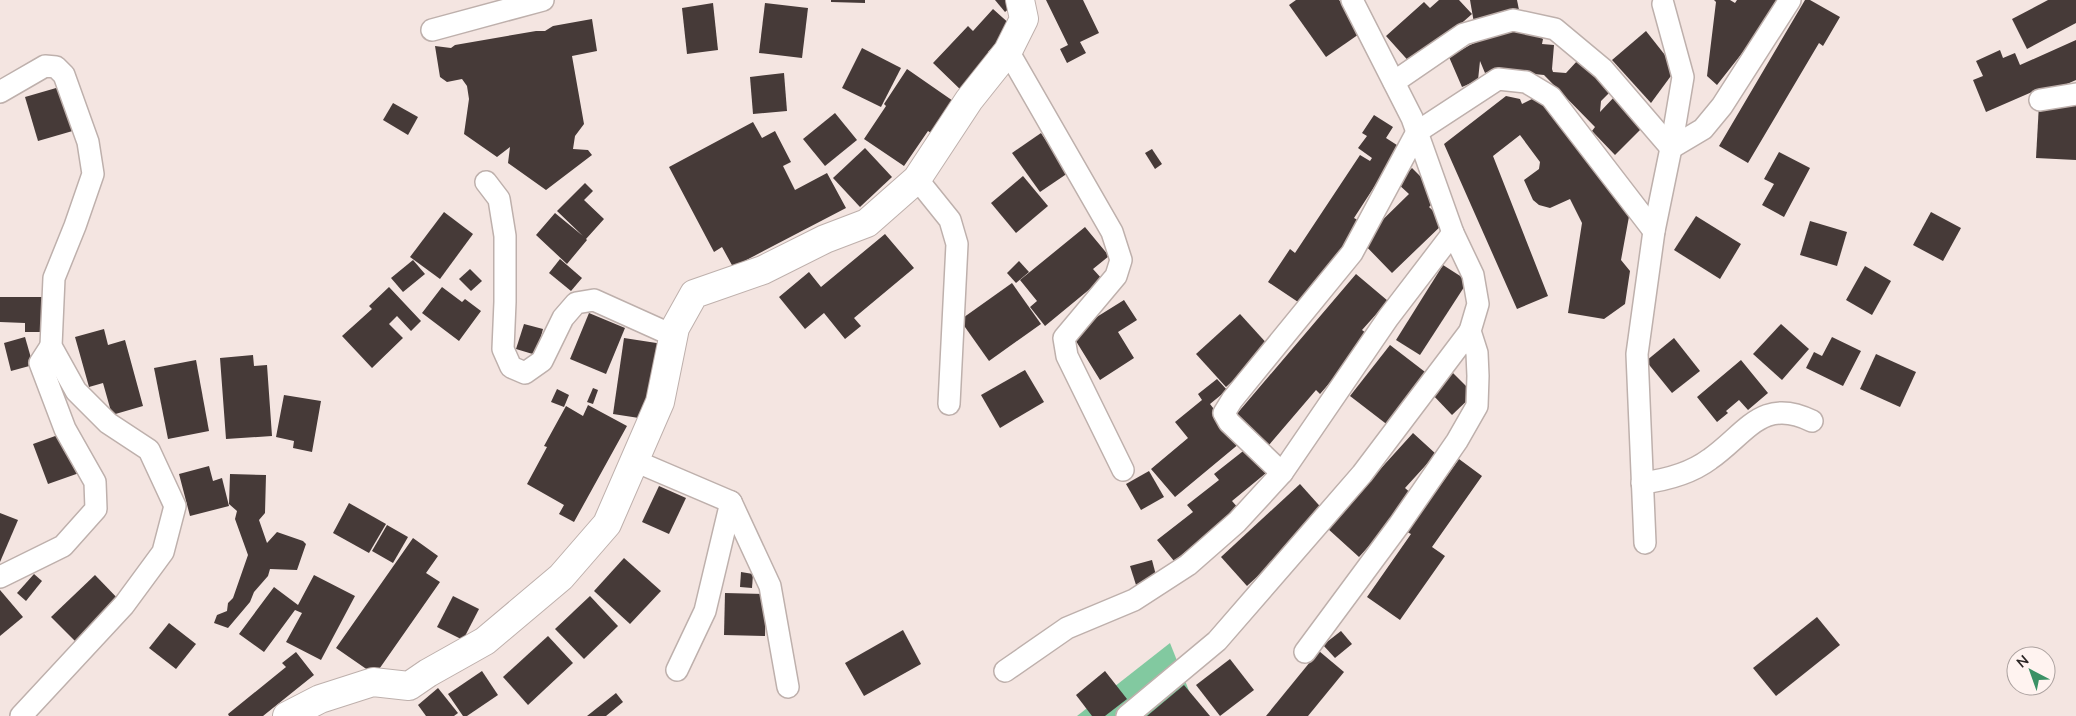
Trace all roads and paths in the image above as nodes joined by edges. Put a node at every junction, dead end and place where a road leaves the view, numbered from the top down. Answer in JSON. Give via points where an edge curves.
{"nodes":[{"id":1,"x":543,"y":0,"type":"edge"},
{"id":2,"x":1020,"y":0,"type":"edge"},
{"id":3,"x":1352,"y":0,"type":"edge"},
{"id":4,"x":1790,"y":0,"type":"edge"},
{"id":5,"x":1663,"y":4,"type":"dead end"},
{"id":6,"x":432,"y":30,"type":"dead end"},
{"id":7,"x":1008,"y":51,"type":"junction"},
{"id":8,"x":1394,"y":82,"type":"junction"},
{"id":9,"x":0,"y":92,"type":"edge"},
{"id":10,"x":2076,"y":94,"type":"edge"},
{"id":11,"x":2040,"y":100,"type":"dead end"},
{"id":12,"x":1417,"y":132,"type":"junction"},
{"id":13,"x":1671,"y":148,"type":"junction"},
{"id":14,"x":917,"y":179,"type":"junction"},
{"id":15,"x":486,"y":182,"type":"dead end"},
{"id":16,"x":1654,"y":231,"type":"junction"},
{"id":17,"x":1454,"y":233,"type":"junction"},
{"id":18,"x":1470,"y":331,"type":"junction"},
{"id":19,"x":674,"y":336,"type":"junction"},
{"id":20,"x":52,"y":346,"type":"junction"},
{"id":21,"x":948,"y":404,"type":"dead end"},
{"id":22,"x":1812,"y":421,"type":"dead end"},
{"id":23,"x":634,"y":461,"type":"junction"},
{"id":24,"x":1123,"y":470,"type":"dead end"},
{"id":25,"x":1282,"y":473,"type":"junction"},
{"id":26,"x":1642,"y":483,"type":"junction"},
{"id":27,"x":731,"y":502,"type":"junction"},
{"id":28,"x":1645,"y":543,"type":"dead end"},
{"id":29,"x":0,"y":577,"type":"edge"},
{"id":30,"x":1305,"y":652,"type":"dead end"},
{"id":31,"x":676,"y":670,"type":"dead end"},
{"id":32,"x":1005,"y":671,"type":"dead end"},
{"id":33,"x":788,"y":687,"type":"dead end"},
{"id":34,"x":21,"y":716,"type":"edge"},
{"id":35,"x":287,"y":716,"type":"edge"},
{"id":36,"x":1127,"y":716,"type":"edge"}],
"edges":[{"from":1,"to":6,"type":"street"},
{"from":2,"to":7,"type":"street","via":[[1024,19]]},
{"from":3,"to":8,"type":"street"},
{"from":4,"to":13,"type":"street","via":[[1722,106],[1703,129]]},
{"from":5,"to":13,"type":"street","via":[[1683,78]]},
{"from":7,"to":14,"type":"street","via":[[969,100]]},
{"from":7,"to":24,"type":"street","via":[[1112,232],[1120,260],[1116,276],[1064,338],[1067,356]]},
{"from":8,"to":12,"type":"street"},
{"from":8,"to":13,"type":"street","via":[[1464,34],[1513,20],[1555,29],[1603,69]]},
{"from":9,"to":20,"type":"street","via":[[45,66],[56,67],[64,75],[88,142],[93,174],[54,278]]},
{"from":10,"to":11,"type":"street"},
{"from":12,"to":16,"type":"street","via":[[1498,79],[1526,82],[1551,97]]},
{"from":12,"to":17,"type":"street"},
{"from":12,"to":25,"type":"street","via":[[1352,253],[1224,413],[1229,422]]},
{"from":13,"to":16,"type":"street"},
{"from":14,"to":19,"type":"street","via":[[867,223],[825,239],[763,270],[694,294],[675,328]]},
{"from":14,"to":21,"type":"street","via":[[950,220],[957,244]]},
{"from":15,"to":19,"type":"street","via":[[499,199],[505,236],[503,349],[511,366],[525,373],[542,361],[562,318],[576,303],[594,300]]},
{"from":16,"to":26,"type":"street","via":[[1637,354]]},
{"from":17,"to":18,"type":"street","via":[[1473,275],[1478,304]]},
{"from":17,"to":25,"type":"street","via":[[1388,318]]},
{"from":18,"to":30,"type":"street","via":[[1477,353],[1476,406],[1457,441],[1399,525]]},
{"from":18,"to":36,"type":"street","via":[[1362,474],[1218,641]]},
{"from":19,"to":23,"type":"street","via":[[660,402]]},
{"from":20,"to":29,"type":"street","via":[[40,363],[65,428],[95,482],[96,509],[63,546]]},
{"from":20,"to":34,"type":"street","via":[[76,391],[108,423],[149,450],[175,506],[163,552],[124,605]]},
{"from":22,"to":26,"type":"street","via":[[1786,412],[1760,417],[1711,459],[1695,468]]},
{"from":23,"to":27,"type":"street"},
{"from":23,"to":35,"type":"street","via":[[607,524],[560,577],[485,642],[409,686],[373,682],[320,698]]},
{"from":25,"to":32,"type":"street","via":[[1237,522],[1188,565],[1134,600],[1067,628]]},
{"from":26,"to":28,"type":"street"},
{"from":27,"to":31,"type":"street","via":[[706,611]]},
{"from":27,"to":33,"type":"street","via":[[770,586]]}]}
